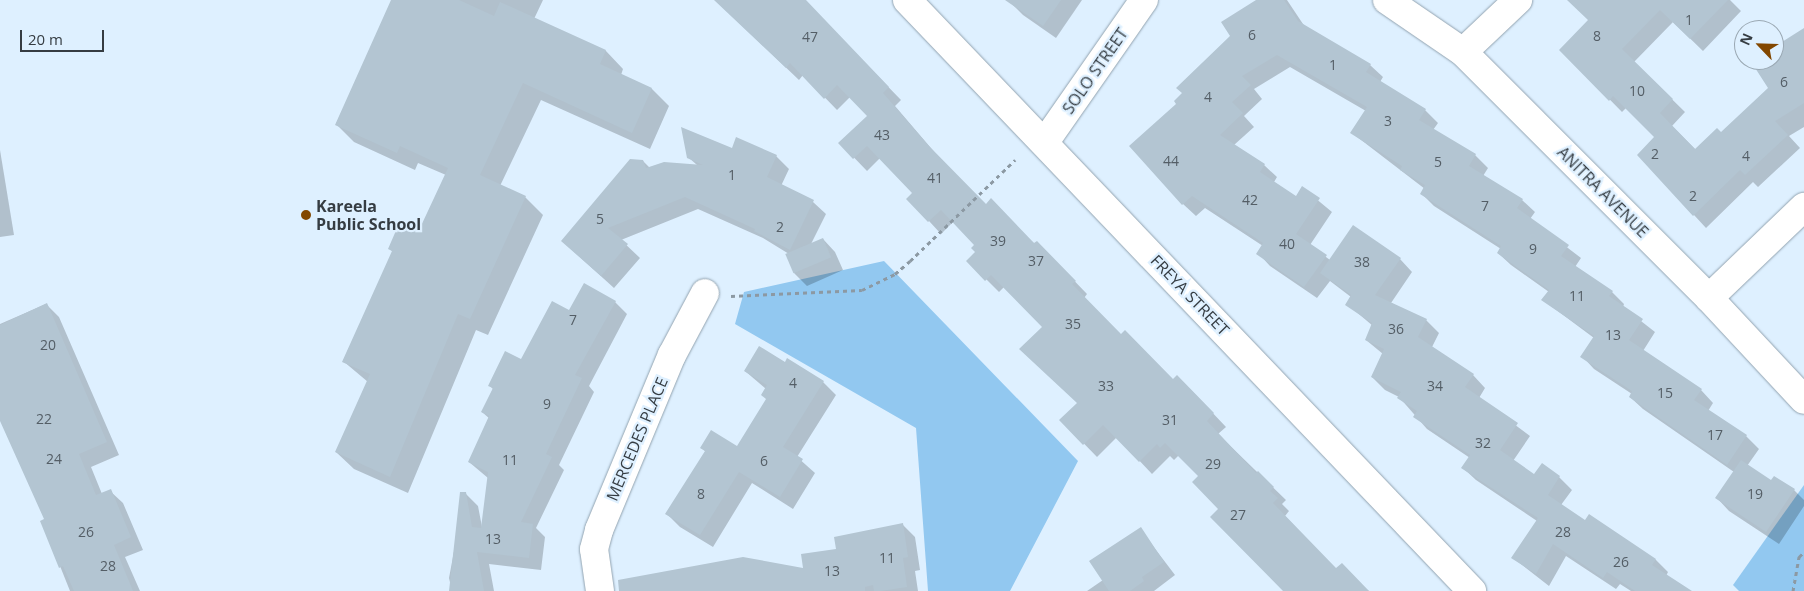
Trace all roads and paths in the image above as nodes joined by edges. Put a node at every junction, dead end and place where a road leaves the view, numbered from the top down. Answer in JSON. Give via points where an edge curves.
{"nodes":[{"id":1,"x":907,"y":0,"type":"edge"},
{"id":2,"x":1144,"y":0,"type":"edge"},
{"id":3,"x":1387,"y":0,"type":"edge"},
{"id":4,"x":1518,"y":0,"type":"edge"},
{"id":5,"x":1463,"y":52,"type":"junction"},
{"id":6,"x":1045,"y":142,"type":"junction"},
{"id":7,"x":1014,"y":160,"type":"dead end"},
{"id":8,"x":1804,"y":207,"type":"edge"},
{"id":9,"x":705,"y":293,"type":"joint"},
{"id":10,"x":1709,"y":298,"type":"junction"},
{"id":11,"x":1804,"y":400,"type":"edge"},
{"id":12,"x":1804,"y":552,"type":"edge"},
{"id":13,"x":600,"y":591,"type":"edge"},
{"id":14,"x":1472,"y":591,"type":"edge"},
{"id":15,"x":1793,"y":591,"type":"edge"}],
"edges":[{"from":1,"to":6,"type":"street","name":"FREYA STREET"},
{"from":2,"to":6,"type":"street","name":"SOLO STREET"},
{"from":3,"to":5,"type":"street","name":"ANITRA AVENUE"},
{"from":4,"to":5,"type":"street"},
{"from":5,"to":10,"type":"street","name":"ANITRA AVENUE"},
{"from":6,"to":14,"type":"street","name":"FREYA STREET"},
{"from":7,"to":9,"type":"path","via":[[895,274],[862,290],[744,297]]},
{"from":8,"to":10,"type":"street"},
{"from":9,"to":13,"type":"street","name":"MERCEDES PLACE","via":[[672,355],[599,530],[594,548]]},
{"from":10,"to":11,"type":"street","name":"ANITRA AVENUE"},
{"from":12,"to":15,"type":"path","via":[[1799,556]]}]}
